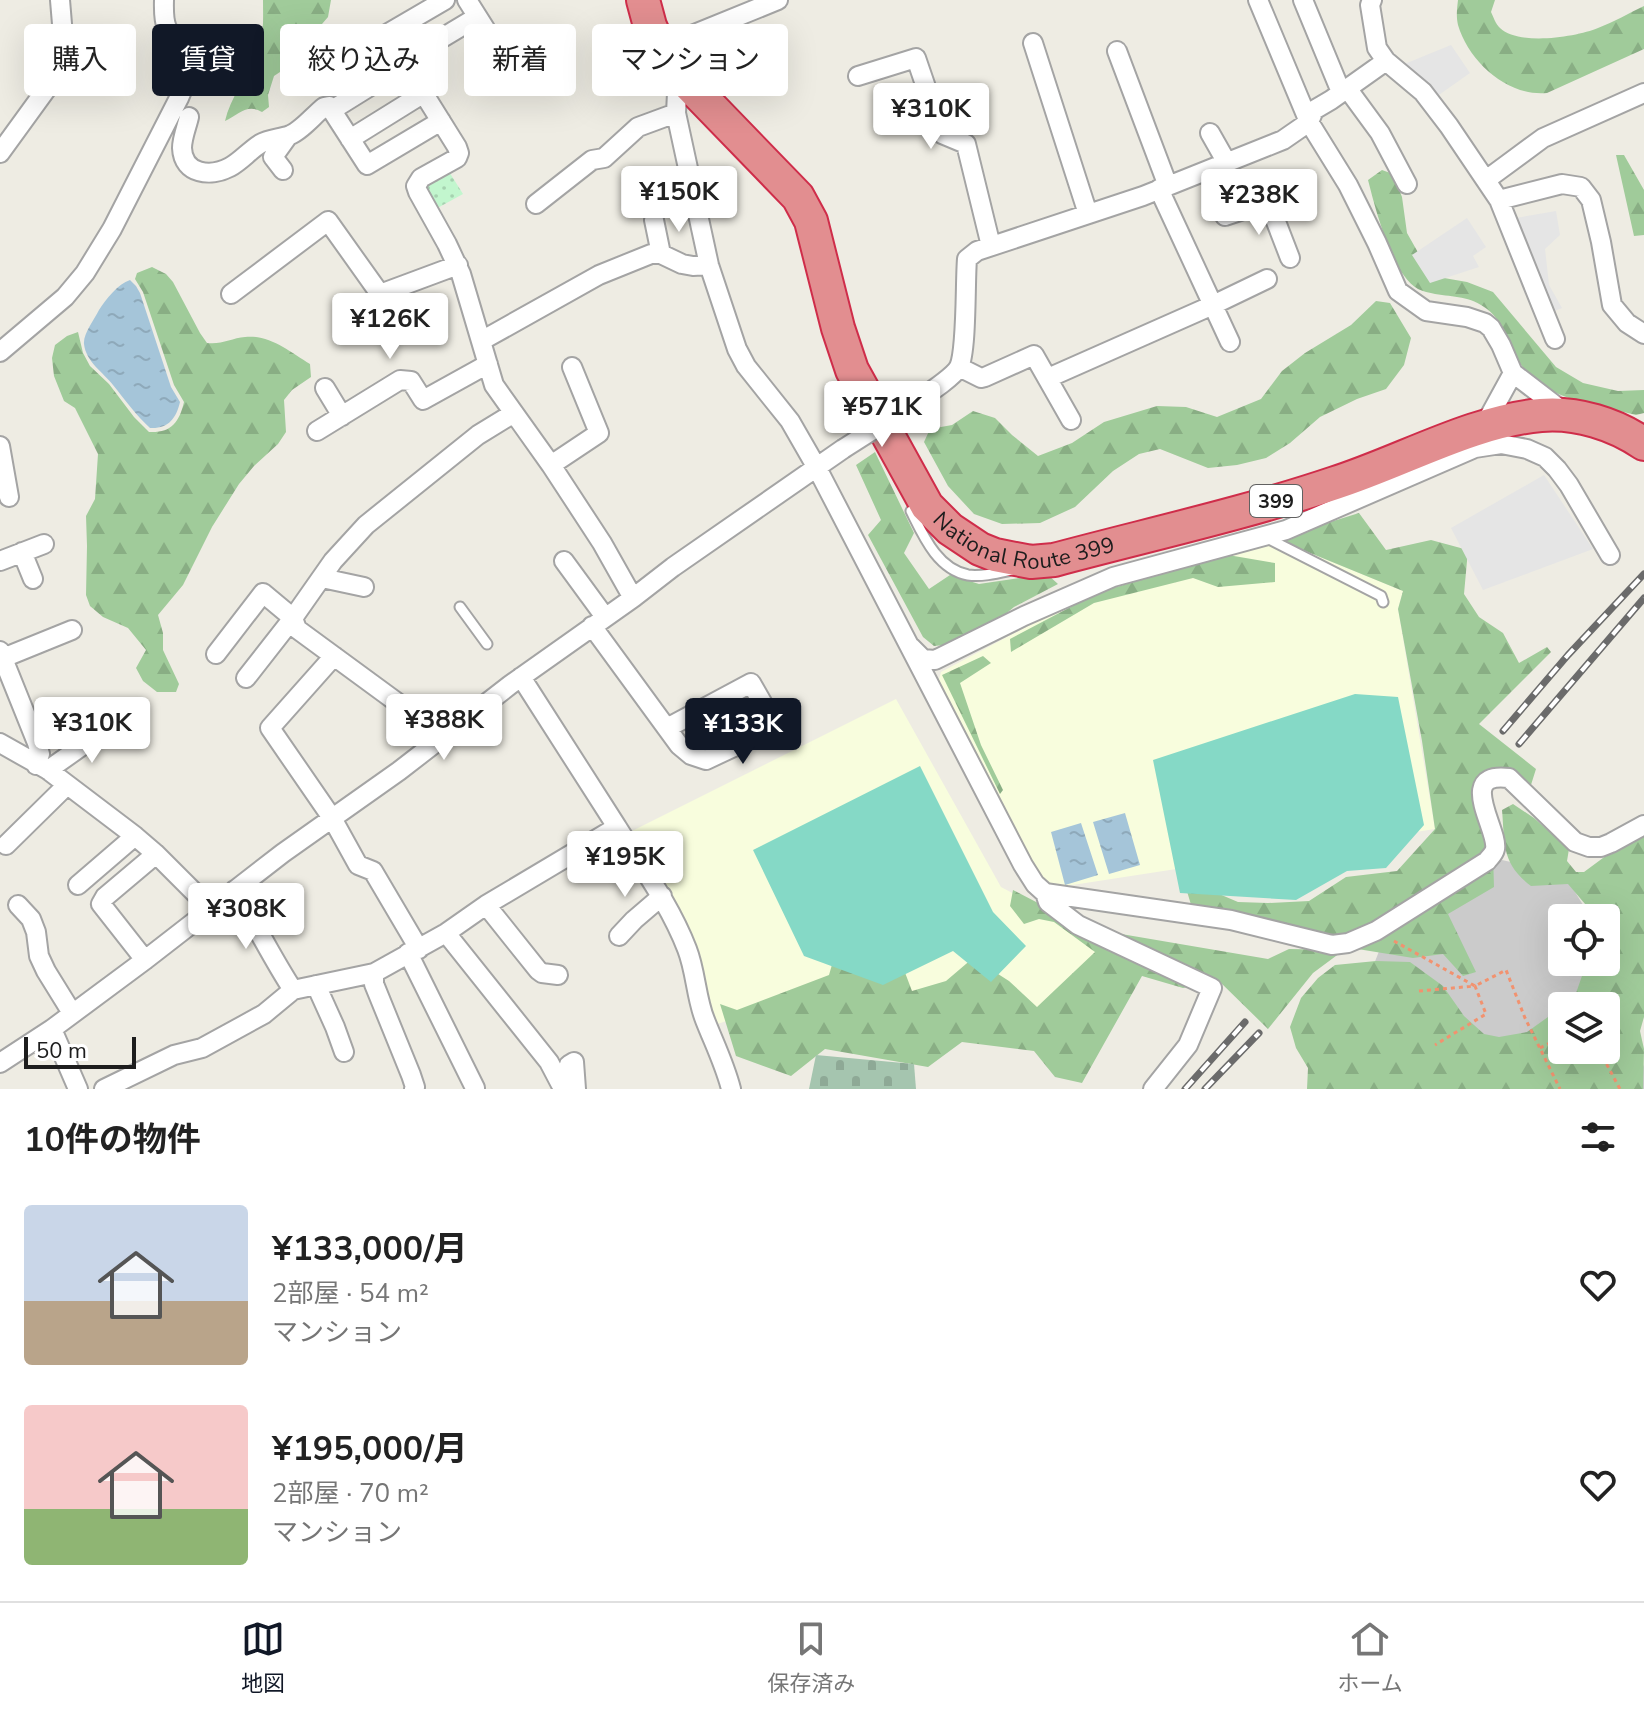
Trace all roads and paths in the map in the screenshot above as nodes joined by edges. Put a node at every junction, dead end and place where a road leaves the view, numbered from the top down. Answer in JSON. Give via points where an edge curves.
{"nodes":[{"id":1,"x":60,"y":0,"type":"edge"},
{"id":2,"x":164,"y":0,"type":"edge"},
{"id":3,"x":445,"y":0,"type":"edge"},
{"id":4,"x":467,"y":0,"type":"edge"},
{"id":5,"x":643,"y":0,"type":"edge"},
{"id":6,"x":778,"y":0,"type":"edge"},
{"id":7,"x":1258,"y":0,"type":"edge"},
{"id":8,"x":1303,"y":0,"type":"edge"},
{"id":9,"x":1372,"y":0,"type":"edge"},
{"id":10,"x":477,"y":17,"type":"junction"},
{"id":11,"x":421,"y":24,"type":"edge"},
{"id":12,"x":482,"y":24,"type":"edge"},
{"id":13,"x":649,"y":24,"type":"edge"},
{"id":14,"x":735,"y":24,"type":"edge"},
{"id":15,"x":448,"y":30,"type":"edge"},
{"id":16,"x":1033,"y":43,"type":"dead end"},
{"id":17,"x":1117,"y":51,"type":"dead end"},
{"id":18,"x":1386,"y":61,"type":"junction"},
{"id":19,"x":858,"y":76,"type":"dead end"},
{"id":20,"x":1344,"y":90,"type":"junction"},
{"id":21,"x":1644,"y":93,"type":"edge"},
{"id":22,"x":347,"y":96,"type":"edge"},
{"id":23,"x":419,"y":96,"type":"edge"},
{"id":24,"x":426,"y":96,"type":"edge"},
{"id":25,"x":674,"y":96,"type":"edge"},
{"id":26,"x":702,"y":96,"type":"edge"},
{"id":27,"x":332,"y":110,"type":"junction"},
{"id":28,"x":676,"y":113,"type":"junction"},
{"id":29,"x":189,"y":117,"type":"dead end"},
{"id":30,"x":441,"y":121,"type":"junction"},
{"id":31,"x":1309,"y":122,"type":"junction"},
{"id":32,"x":1210,"y":133,"type":"dead end"},
{"id":33,"x":288,"y":136,"type":"junction"},
{"id":34,"x":350,"y":139,"type":"junction"},
{"id":35,"x":0,"y":153,"type":"edge"},
{"id":36,"x":1219,"y":166,"type":"junction"},
{"id":37,"x":283,"y":170,"type":"dead end"},
{"id":38,"x":1486,"y":180,"type":"junction"},
{"id":39,"x":1407,"y":184,"type":"dead end"},
{"id":40,"x":1164,"y":188,"type":"junction"},
{"id":41,"x":1301,"y":191,"type":"dead end"},
{"id":42,"x":1499,"y":200,"type":"junction"},
{"id":43,"x":1268,"y":201,"type":"junction"},
{"id":44,"x":536,"y":204,"type":"dead end"},
{"id":45,"x":1088,"y":214,"type":"junction"},
{"id":46,"x":654,"y":220,"type":"dead end"},
{"id":47,"x":991,"y":246,"type":"junction"},
{"id":48,"x":661,"y":254,"type":"junction"},
{"id":49,"x":1290,"y":258,"type":"dead end"},
{"id":50,"x":458,"y":265,"type":"junction"},
{"id":51,"x":709,"y":265,"type":"junction"},
{"id":52,"x":1267,"y":279,"type":"dead end"},
{"id":53,"x":231,"y":294,"type":"dead end"},
{"id":54,"x":1213,"y":305,"type":"junction"},
{"id":55,"x":1644,"y":334,"type":"edge"},
{"id":56,"x":1555,"y":339,"type":"dead end"},
{"id":57,"x":481,"y":341,"type":"junction"},
{"id":58,"x":1230,"y":342,"type":"dead end"},
{"id":59,"x":0,"y":352,"type":"edge"},
{"id":60,"x":488,"y":364,"type":"junction"},
{"id":61,"x":572,"y":367,"type":"dead end"},
{"id":62,"x":959,"y":367,"type":"junction"},
{"id":63,"x":1513,"y":373,"type":"junction"},
{"id":64,"x":1048,"y":378,"type":"junction"},
{"id":65,"x":325,"y":388,"type":"dead end"},
{"id":66,"x":514,"y":413,"type":"junction"},
{"id":67,"x":1567,"y":414,"type":"junction"},
{"id":68,"x":342,"y":416,"type":"junction"},
{"id":69,"x":1071,"y":420,"type":"dead end"},
{"id":70,"x":1499,"y":430,"type":"junction"},
{"id":71,"x":317,"y":431,"type":"dead end"},
{"id":72,"x":1644,"y":444,"type":"edge"},
{"id":73,"x":0,"y":446,"type":"edge"},
{"id":74,"x":551,"y":465,"type":"junction"},
{"id":75,"x":817,"y":468,"type":"junction"},
{"id":76,"x":10,"y":497,"type":"edge"},
{"id":77,"x":911,"y":511,"type":"dead end"},
{"id":78,"x":1264,"y":536,"type":"junction"},
{"id":79,"x":44,"y":544,"type":"dead end"},
{"id":80,"x":22,"y":552,"type":"junction"},
{"id":81,"x":1610,"y":555,"type":"dead end"},
{"id":82,"x":1054,"y":560,"type":"junction"},
{"id":83,"x":0,"y":561,"type":"edge"},
{"id":84,"x":564,"y":561,"type":"dead end"},
{"id":85,"x":322,"y":578,"type":"junction"},
{"id":86,"x":33,"y":579,"type":"dead end"},
{"id":87,"x":364,"y":587,"type":"dead end"},
{"id":88,"x":633,"y":598,"type":"junction"},
{"id":89,"x":1383,"y":602,"type":"dead end"},
{"id":90,"x":460,"y":607,"type":"dead end"},
{"id":91,"x":293,"y":618,"type":"junction"},
{"id":92,"x":598,"y":622,"type":"junction"},
{"id":93,"x":72,"y":630,"type":"dead end"},
{"id":94,"x":487,"y":644,"type":"dead end"},
{"id":95,"x":909,"y":645,"type":"junction"},
{"id":96,"x":216,"y":654,"type":"dead end"},
{"id":97,"x":1,"y":655,"type":"edge"},
{"id":98,"x":334,"y":656,"type":"junction"},
{"id":99,"x":521,"y":677,"type":"junction"},
{"id":100,"x":246,"y":678,"type":"dead end"},
{"id":101,"x":113,"y":724,"type":"dead end"},
{"id":102,"x":667,"y":728,"type":"junction"},
{"id":103,"x":442,"y":737,"type":"junction"},
{"id":104,"x":0,"y":743,"type":"edge"},
{"id":105,"x":42,"y":768,"type":"junction"},
{"id":106,"x":67,"y":785,"type":"junction"},
{"id":107,"x":332,"y":818,"type":"junction"},
{"id":108,"x":1644,"y":825,"type":"edge"},
{"id":109,"x":617,"y":827,"type":"junction"},
{"id":110,"x":135,"y":836,"type":"junction"},
{"id":111,"x":6,"y":845,"type":"dead end"},
{"id":112,"x":156,"y":854,"type":"junction"},
{"id":113,"x":78,"y":885,"type":"dead end"},
{"id":114,"x":235,"y":890,"type":"junction"},
{"id":115,"x":1045,"y":893,"type":"junction"},
{"id":116,"x":662,"y":896,"type":"junction"},
{"id":117,"x":18,"y":905,"type":"dead end"},
{"id":118,"x":486,"y":905,"type":"junction"},
{"id":119,"x":210,"y":908,"type":"junction"},
{"id":120,"x":1376,"y":931,"type":"junction"},
{"id":121,"x":446,"y":933,"type":"junction"},
{"id":122,"x":619,"y":936,"type":"dead end"},
{"id":123,"x":413,"y":951,"type":"junction"},
{"id":124,"x":145,"y":960,"type":"junction"},
{"id":125,"x":374,"y":973,"type":"junction"},
{"id":126,"x":558,"y":975,"type":"dead end"},
{"id":127,"x":316,"y":985,"type":"junction"},
{"id":128,"x":1475,"y":986,"type":"junction"},
{"id":129,"x":293,"y":990,"type":"junction"},
{"id":130,"x":1419,"y":991,"type":"dead end"},
{"id":131,"x":72,"y":1013,"type":"junction"},
{"id":132,"x":52,"y":1029,"type":"junction"},
{"id":133,"x":1548,"y":1044,"type":"edge"},
{"id":134,"x":1435,"y":1045,"type":"dead end"},
{"id":135,"x":1540,"y":1048,"type":"junction"},
{"id":136,"x":344,"y":1052,"type":"dead end"},
{"id":137,"x":0,"y":1063,"type":"edge"},
{"id":138,"x":1607,"y":1064,"type":"edge"},
{"id":139,"x":475,"y":1088,"type":"edge"},
{"id":140,"x":78,"y":1089,"type":"edge"},
{"id":141,"x":104,"y":1089,"type":"edge"},
{"id":142,"x":414,"y":1089,"type":"edge"},
{"id":143,"x":576,"y":1089,"type":"edge"},
{"id":144,"x":731,"y":1089,"type":"edge"},
{"id":145,"x":1153,"y":1089,"type":"edge"},
{"id":146,"x":1560,"y":1089,"type":"edge"},
{"id":147,"x":1620,"y":1089,"type":"edge"}],
"edges":[{"from":1,"to":35,"type":"street","via":[[65,60]]},
{"from":2,"to":59,"type":"street","via":[[165,28],[190,52],[191,69],[179,98],[85,273]]},
{"from":3,"to":11,"type":"street"},
{"from":4,"to":10,"type":"street"},
{"from":5,"to":13,"type":"highway","name":"National Route 399","number":"399"},
{"from":6,"to":14,"type":"street"},
{"from":7,"to":31,"type":"street"},
{"from":8,"to":20,"type":"street"},
{"from":9,"to":18,"type":"street","via":[[1377,48]]},
{"from":10,"to":12,"type":"street"},
{"from":10,"to":15,"type":"street"},
{"from":16,"to":45,"type":"street"},
{"from":17,"to":40,"type":"street"},
{"from":18,"to":20,"type":"street"},
{"from":18,"to":38,"type":"street","via":[[1423,92]]},
{"from":19,"to":47,"type":"street","via":[[916,58],[942,134],[966,144]]},
{"from":20,"to":31,"type":"street","via":[[1314,110]]},
{"from":20,"to":39,"type":"street","via":[[1380,133]]},
{"from":21,"to":38,"type":"street","via":[[1543,138]]},
{"from":22,"to":27,"type":"street"},
{"from":23,"to":34,"type":"street"},
{"from":24,"to":30,"type":"street"},
{"from":25,"to":28,"type":"street"},
{"from":26,"to":82,"type":"highway","name":"National Route 399","number":"399","via":[[798,197],[811,221],[852,370],[927,506],[980,549],[1004,558]]},
{"from":27,"to":33,"type":"street","via":[[324,107]]},
{"from":27,"to":34,"type":"street"},
{"from":28,"to":44,"type":"street","via":[[638,127],[604,158],[592,160]]},
{"from":28,"to":51,"type":"street"},
{"from":29,"to":33,"type":"street","via":[[182,148],[189,166],[200,173],[222,171],[261,144]]},
{"from":30,"to":34,"type":"street","via":[[367,165]]},
{"from":30,"to":50,"type":"street","via":[[459,153],[416,186]]},
{"from":31,"to":36,"type":"street","via":[[1283,140]]},
{"from":31,"to":63,"type":"street","via":[[1348,185],[1398,291],[1426,311],[1485,323]]},
{"from":32,"to":36,"type":"street"},
{"from":33,"to":37,"type":"street","via":[[273,157]]},
{"from":36,"to":40,"type":"street"},
{"from":36,"to":43,"type":"street","via":[[1225,216]]},
{"from":38,"to":42,"type":"street"},
{"from":40,"to":45,"type":"street"},
{"from":40,"to":54,"type":"street"},
{"from":41,"to":43,"type":"street"},
{"from":42,"to":55,"type":"street","via":[[1562,184],[1581,187],[1591,200],[1612,305]]},
{"from":42,"to":56,"type":"street"},
{"from":43,"to":49,"type":"street"},
{"from":45,"to":47,"type":"street"},
{"from":46,"to":48,"type":"street"},
{"from":47,"to":62,"type":"street","via":[[967,259]]},
{"from":48,"to":51,"type":"street","via":[[682,264]]},
{"from":48,"to":57,"type":"street","via":[[599,275]]},
{"from":50,"to":53,"type":"street","via":[[380,294],[328,221]]},
{"from":50,"to":57,"type":"street"},
{"from":51,"to":75,"type":"street","via":[[746,366],[790,421]]},
{"from":52,"to":54,"type":"street"},
{"from":54,"to":58,"type":"street"},
{"from":54,"to":64,"type":"street"},
{"from":57,"to":60,"type":"street"},
{"from":60,"to":66,"type":"street","via":[[494,385]]},
{"from":60,"to":68,"type":"street","via":[[423,400],[411,381],[400,380]]},
{"from":61,"to":74,"type":"street","via":[[599,433]]},
{"from":62,"to":64,"type":"street","via":[[981,378],[1034,355]]},
{"from":62,"to":75,"type":"street","bridge":true},
{"from":63,"to":67,"type":"street"},
{"from":63,"to":70,"type":"street"},
{"from":64,"to":69,"type":"street"},
{"from":65,"to":68,"type":"street"},
{"from":66,"to":74,"type":"street"},
{"from":66,"to":85,"type":"street","via":[[478,435],[366,525]]},
{"from":67,"to":70,"type":"highway","name":"National Route 399","number":"399","via":[[1539,415]]},
{"from":67,"to":72,"type":"highway","name":"National Route 399","number":"399"},
{"from":68,"to":71,"type":"street"},
{"from":70,"to":78,"type":"street","via":[[1475,448]]},
{"from":70,"to":81,"type":"street","via":[[1557,469]]},
{"from":70,"to":82,"type":"highway","name":"National Route 399","number":"399","via":[[1334,484]]},
{"from":73,"to":76,"type":"street"},
{"from":74,"to":88,"type":"street"},
{"from":75,"to":88,"type":"street"},
{"from":75,"to":95,"type":"street"},
{"from":77,"to":82,"type":"lane","via":[[933,551],[967,575]]},
{"from":78,"to":89,"type":"lane","via":[[1381,596]]},
{"from":78,"to":95,"type":"street","via":[[1113,577],[935,660],[923,659]]},
{"from":79,"to":80,"type":"street"},
{"from":80,"to":83,"type":"street"},
{"from":80,"to":86,"type":"street"},
{"from":84,"to":92,"type":"street"},
{"from":85,"to":87,"type":"street"},
{"from":85,"to":91,"type":"street"},
{"from":88,"to":92,"type":"street"},
{"from":90,"to":94,"type":"lane"},
{"from":91,"to":96,"type":"street","via":[[263,593]]},
{"from":91,"to":98,"type":"street","via":[[297,629]]},
{"from":91,"to":100,"type":"street"},
{"from":92,"to":99,"type":"street"},
{"from":92,"to":102,"type":"street"},
{"from":93,"to":97,"type":"street"},
{"from":95,"to":115,"type":"street","via":[[1023,865]]},
{"from":97,"to":105,"type":"street"},
{"from":98,"to":103,"type":"street"},
{"from":98,"to":107,"type":"street","via":[[270,728]]},
{"from":99,"to":103,"type":"street"},
{"from":99,"to":109,"type":"street"},
{"from":101,"to":105,"type":"street"},
{"from":102,"to":102,"type":"street","via":[[691,755],[706,760],[775,725],[751,683]]},
{"from":103,"to":107,"type":"street"},
{"from":104,"to":105,"type":"street"},
{"from":105,"to":106,"type":"street"},
{"from":106,"to":110,"type":"street"},
{"from":106,"to":111,"type":"street"},
{"from":107,"to":114,"type":"street"},
{"from":107,"to":123,"type":"street","via":[[358,865],[373,871]]},
{"from":108,"to":120,"type":"street","via":[[1601,847],[1589,847],[1575,842],[1509,778],[1489,779],[1481,795],[1495,849],[1487,861]]},
{"from":109,"to":116,"type":"street"},
{"from":109,"to":118,"type":"street"},
{"from":110,"to":112,"type":"street"},
{"from":110,"to":113,"type":"street"},
{"from":112,"to":119,"type":"street"},
{"from":112,"to":124,"type":"street","via":[[101,904]]},
{"from":114,"to":119,"type":"street"},
{"from":114,"to":129,"type":"street"},
{"from":115,"to":120,"type":"street","via":[[1231,920],[1332,945]]},
{"from":115,"to":145,"type":"street","via":[[1048,902],[1078,925],[1212,988],[1188,1045]]},
{"from":116,"to":122,"type":"street"},
{"from":116,"to":144,"type":"street","via":[[687,948]]},
{"from":117,"to":131,"type":"street","via":[[31,919],[39,956]]},
{"from":118,"to":121,"type":"street"},
{"from":118,"to":126,"type":"street","via":[[538,970]]},
{"from":119,"to":124,"type":"street"},
{"from":120,"to":128,"type":"path"},
{"from":121,"to":123,"type":"street"},
{"from":121,"to":143,"type":"street","via":[[560,1083],[574,1062]]},
{"from":123,"to":125,"type":"street"},
{"from":123,"to":139,"type":"street"},
{"from":124,"to":131,"type":"street"},
{"from":125,"to":127,"type":"street"},
{"from":125,"to":142,"type":"street"},
{"from":127,"to":129,"type":"street"},
{"from":127,"to":136,"type":"street"},
{"from":128,"to":130,"type":"path"},
{"from":128,"to":134,"type":"path","via":[[1486,1014]]},
{"from":128,"to":135,"type":"path","via":[[1506,970]]},
{"from":129,"to":141,"type":"street","via":[[264,1014],[202,1048],[174,1055]]},
{"from":131,"to":132,"type":"street"},
{"from":132,"to":137,"type":"street"},
{"from":132,"to":140,"type":"street"},
{"from":133,"to":135,"type":"path"},
{"from":135,"to":146,"type":"path"},
{"from":138,"to":147,"type":"path"}]}
